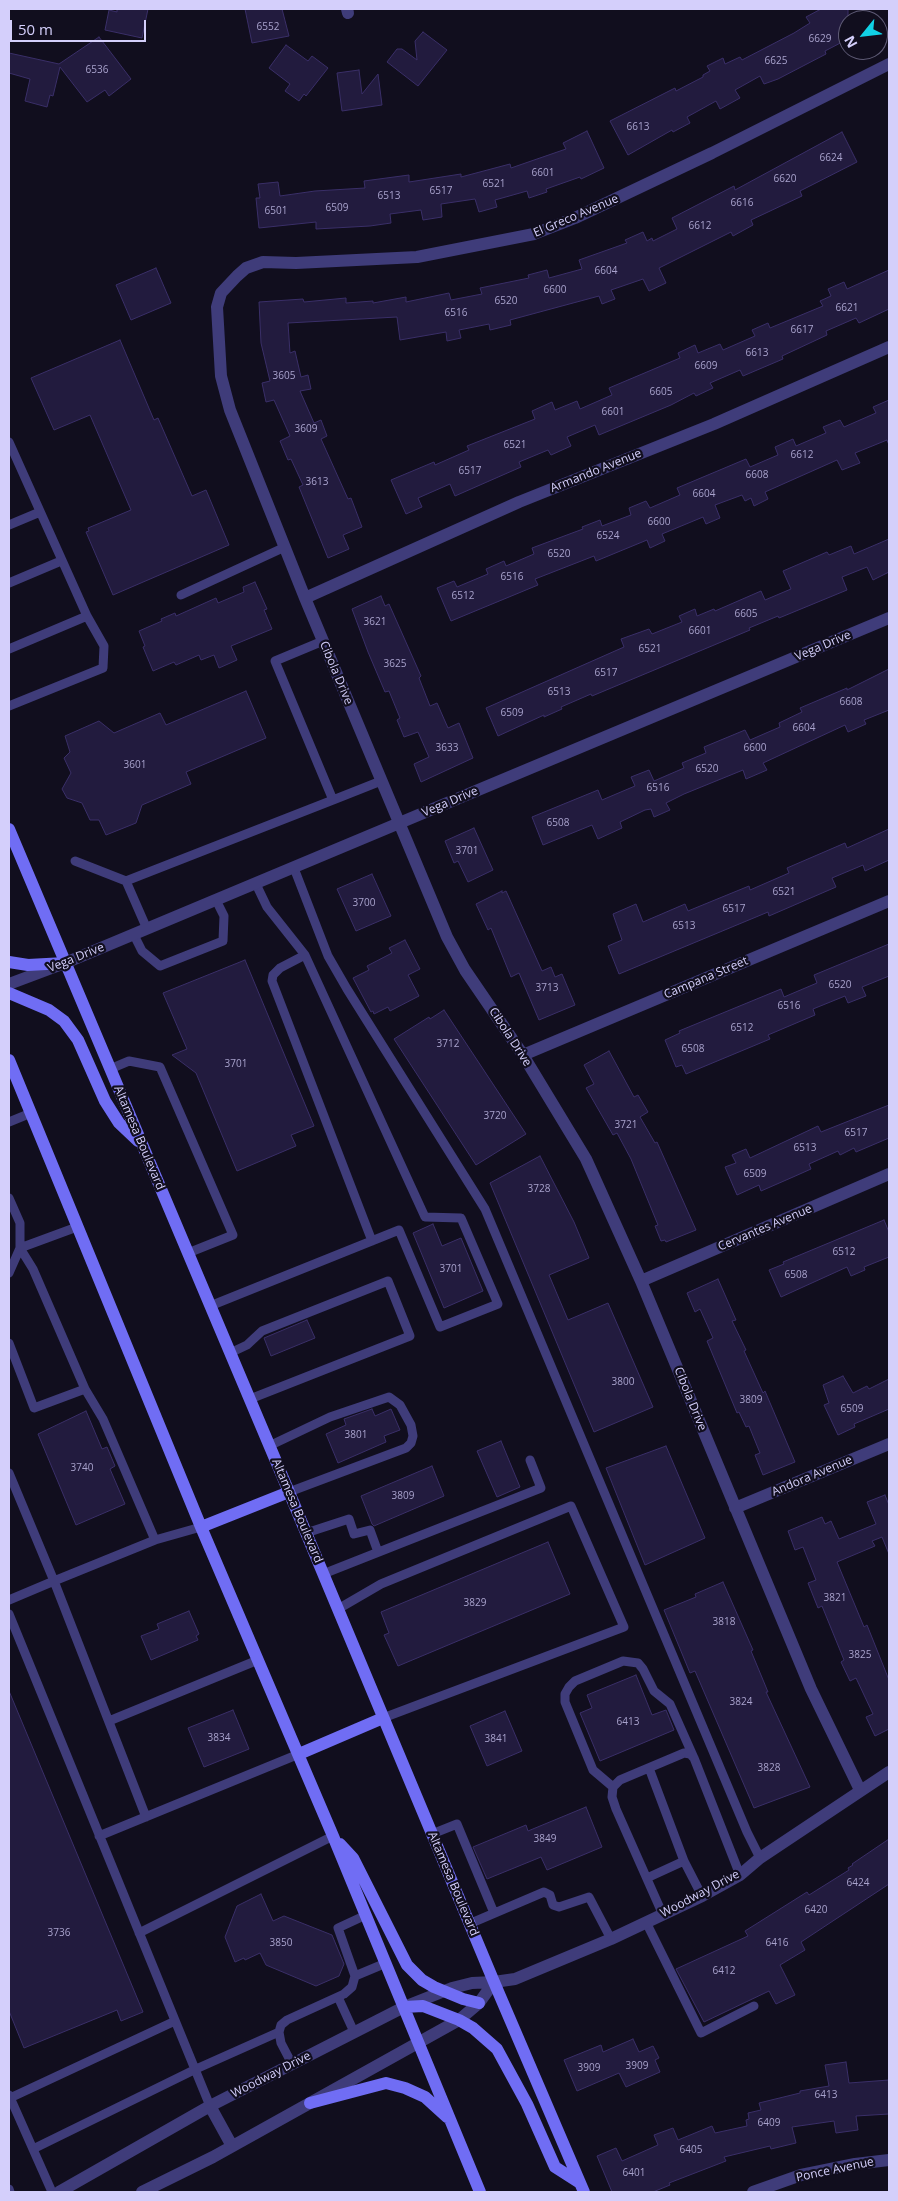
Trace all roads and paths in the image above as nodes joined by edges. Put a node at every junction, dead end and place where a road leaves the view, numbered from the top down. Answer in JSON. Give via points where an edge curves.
{"nodes":[{"id":1,"x":889,"y":64,"type":"edge"},
{"id":2,"x":237,"y":276,"type":"joint"},
{"id":3,"x":889,"y":347,"type":"edge"},
{"id":4,"x":9,"y":442,"type":"edge"},
{"id":5,"x":40,"y":512,"type":"junction"},
{"id":6,"x":9,"y":525,"type":"edge"},
{"id":7,"x":285,"y":547,"type":"junction"},
{"id":8,"x":61,"y":561,"type":"junction"},
{"id":9,"x":9,"y":583,"type":"edge"},
{"id":10,"x":181,"y":595,"type":"dead end"},
{"id":11,"x":305,"y":598,"type":"junction"},
{"id":12,"x":87,"y":616,"type":"junction"},
{"id":13,"x":889,"y":618,"type":"edge"},
{"id":14,"x":323,"y":641,"type":"junction"},
{"id":15,"x":9,"y":649,"type":"edge"},
{"id":16,"x":9,"y":706,"type":"edge"},
{"id":17,"x":381,"y":781,"type":"junction"},
{"id":18,"x":333,"y":800,"type":"junction"},
{"id":19,"x":399,"y":824,"type":"junction"},
{"id":20,"x":9,"y":829,"type":"edge"},
{"id":21,"x":75,"y":861,"type":"dead end"},
{"id":22,"x":294,"y":868,"type":"junction"},
{"id":23,"x":126,"y":881,"type":"junction"},
{"id":24,"x":256,"y":884,"type":"junction"},
{"id":25,"x":216,"y":900,"type":"junction"},
{"id":26,"x":889,"y":901,"type":"edge"},
{"id":27,"x":147,"y":929,"type":"junction"},
{"id":28,"x":134,"y":935,"type":"junction"},
{"id":29,"x":305,"y":955,"type":"junction"},
{"id":30,"x":9,"y":962,"type":"edge"},
{"id":31,"x":65,"y":963,"type":"junction"},
{"id":32,"x":9,"y":984,"type":"edge"},
{"id":33,"x":9,"y":994,"type":"edge"},
{"id":34,"x":523,"y":1055,"type":"junction"},
{"id":35,"x":9,"y":1060,"type":"edge"},
{"id":36,"x":110,"y":1069,"type":"junction"},
{"id":37,"x":30,"y":1113,"type":"junction"},
{"id":38,"x":9,"y":1122,"type":"edge"},
{"id":39,"x":143,"y":1147,"type":"junction"},
{"id":40,"x":889,"y":1174,"type":"edge"},
{"id":41,"x":9,"y":1198,"type":"edge"},
{"id":42,"x":77,"y":1227,"type":"junction"},
{"id":43,"x":372,"y":1241,"type":"junction"},
{"id":44,"x":20,"y":1248,"type":"junction"},
{"id":45,"x":188,"y":1253,"type":"junction"},
{"id":46,"x":9,"y":1273,"type":"edge"},
{"id":47,"x":641,"y":1281,"type":"junction"},
{"id":48,"x":210,"y":1306,"type":"junction"},
{"id":49,"x":9,"y":1343,"type":"edge"},
{"id":50,"x":230,"y":1353,"type":"junction"},
{"id":51,"x":85,"y":1389,"type":"junction"},
{"id":52,"x":250,"y":1399,"type":"junction"},
{"id":53,"x":889,"y":1444,"type":"edge"},
{"id":54,"x":270,"y":1446,"type":"junction"},
{"id":55,"x":530,"y":1460,"type":"dead end"},
{"id":56,"x":9,"y":1473,"type":"edge"},
{"id":57,"x":289,"y":1492,"type":"junction"},
{"id":58,"x":734,"y":1508,"type":"junction"},
{"id":59,"x":201,"y":1527,"type":"junction"},
{"id":60,"x":306,"y":1533,"type":"junction"},
{"id":61,"x":155,"y":1540,"type":"junction"},
{"id":62,"x":378,"y":1552,"type":"junction"},
{"id":63,"x":323,"y":1574,"type":"junction"},
{"id":64,"x":54,"y":1581,"type":"junction"},
{"id":65,"x":9,"y":1600,"type":"edge"},
{"id":66,"x":338,"y":1609,"type":"junction"},
{"id":67,"x":9,"y":1614,"type":"edge"},
{"id":68,"x":258,"y":1660,"type":"junction"},
{"id":69,"x":383,"y":1718,"type":"junction"},
{"id":70,"x":108,"y":1721,"type":"junction"},
{"id":71,"x":299,"y":1754,"type":"junction"},
{"id":72,"x":694,"y":1758,"type":"junction"},
{"id":73,"x":649,"y":1768,"type":"junction"},
{"id":74,"x":889,"y":1772,"type":"edge"},
{"id":75,"x":613,"y":1787,"type":"junction"},
{"id":76,"x":860,"y":1790,"type":"junction"},
{"id":77,"x":146,"y":1817,"type":"junction"},
{"id":78,"x":432,"y":1834,"type":"junction"},
{"id":79,"x":99,"y":1836,"type":"junction"},
{"id":80,"x":333,"y":1836,"type":"junction"},
{"id":81,"x":760,"y":1858,"type":"junction"},
{"id":82,"x":684,"y":1861,"type":"junction"},
{"id":83,"x":740,"y":1875,"type":"junction"},
{"id":84,"x":647,"y":1878,"type":"junction"},
{"id":85,"x":702,"y":1896,"type":"junction"},
{"id":86,"x":494,"y":1913,"type":"junction"},
{"id":87,"x":366,"y":1915,"type":"junction"},
{"id":88,"x":663,"y":1915,"type":"junction"},
{"id":89,"x":646,"y":1922,"type":"junction"},
{"id":90,"x":469,"y":1924,"type":"junction"},
{"id":91,"x":139,"y":1933,"type":"junction"},
{"id":92,"x":610,"y":1939,"type":"junction"},
{"id":93,"x":386,"y":1963,"type":"junction"},
{"id":94,"x":355,"y":1976,"type":"junction"},
{"id":95,"x":494,"y":1982,"type":"junction"},
{"id":96,"x":444,"y":1991,"type":"junction"},
{"id":97,"x":338,"y":1997,"type":"junction"},
{"id":98,"x":479,"y":2003,"type":"junction"},
{"id":99,"x":754,"y":2006,"type":"dead end"},
{"id":100,"x":404,"y":2007,"type":"junction"},
{"id":101,"x":459,"y":2020,"type":"junction"},
{"id":102,"x":176,"y":2021,"type":"junction"},
{"id":103,"x":279,"y":2032,"type":"junction"},
{"id":104,"x":354,"y":2032,"type":"junction"},
{"id":105,"x":419,"y":2043,"type":"junction"},
{"id":106,"x":292,"y":2064,"type":"junction"},
{"id":107,"x":196,"y":2069,"type":"junction"},
{"id":108,"x":9,"y":2097,"type":"edge"},
{"id":109,"x":310,"y":2103,"type":"junction"},
{"id":110,"x":210,"y":2106,"type":"junction"},
{"id":111,"x":450,"y":2119,"type":"junction"},
{"id":112,"x":232,"y":2146,"type":"junction"},
{"id":113,"x":33,"y":2149,"type":"junction"},
{"id":114,"x":889,"y":2160,"type":"edge"},
{"id":115,"x":582,"y":2188,"type":"edge"},
{"id":116,"x":9,"y":2189,"type":"edge"},
{"id":117,"x":10,"y":2192,"type":"edge"},
{"id":118,"x":52,"y":2192,"type":"edge"},
{"id":119,"x":59,"y":2192,"type":"edge"},
{"id":120,"x":142,"y":2192,"type":"edge"},
{"id":121,"x":480,"y":2192,"type":"edge"},
{"id":122,"x":752,"y":2192,"type":"edge"}],
"edges":[{"from":1,"to":2,"type":"street","name":"El Greco Avenue","via":[[712,153],[534,234],[418,257],[296,264],[263,262],[246,268]]},
{"from":2,"to":7,"type":"street","name":"Cibola Drive","via":[[221,292],[217,307],[221,376],[230,410]]},
{"from":3,"to":11,"type":"street","name":"Armando Avenue","via":[[714,424],[519,502]]},
{"from":4,"to":5,"type":"lane"},
{"from":5,"to":6,"type":"lane"},
{"from":5,"to":8,"type":"lane"},
{"from":7,"to":10,"type":"lane"},
{"from":7,"to":11,"type":"street","name":"Cibola Drive"},
{"from":8,"to":9,"type":"lane"},
{"from":8,"to":12,"type":"lane"},
{"from":11,"to":14,"type":"street","name":"Cibola Drive"},
{"from":12,"to":15,"type":"lane"},
{"from":12,"to":16,"type":"lane","via":[[104,646],[103,668]]},
{"from":13,"to":19,"type":"street","name":"Vega Drive"},
{"from":14,"to":17,"type":"street","name":"Cibola Drive"},
{"from":14,"to":18,"type":"lane","via":[[275,661]]},
{"from":17,"to":18,"type":"lane"},
{"from":17,"to":19,"type":"street","name":"Cibola Drive"},
{"from":18,"to":23,"type":"lane"},
{"from":19,"to":22,"type":"street","name":"Vega Drive"},
{"from":19,"to":34,"type":"street","name":"Cibola Drive","via":[[447,937],[465,970]]},
{"from":20,"to":31,"type":"main road","name":"Altamesa Boulevard"},
{"from":21,"to":23,"type":"lane"},
{"from":22,"to":24,"type":"street","name":"Vega Drive"},
{"from":22,"to":81,"type":"lane","via":[[328,956],[485,1210]]},
{"from":23,"to":27,"type":"lane"},
{"from":24,"to":25,"type":"street","name":"Vega Drive"},
{"from":24,"to":29,"type":"lane","via":[[267,907]]},
{"from":25,"to":27,"type":"street","name":"Vega Drive"},
{"from":25,"to":28,"type":"lane","via":[[224,916],[222,941],[160,966],[142,951]]},
{"from":26,"to":34,"type":"street","name":"Campana Street"},
{"from":27,"to":28,"type":"street","name":"Vega Drive"},
{"from":28,"to":31,"type":"street","name":"Vega Drive"},
{"from":29,"to":43,"type":"lane","via":[[280,968],[272,981]]},
{"from":29,"to":43,"type":"lane","via":[[425,1216],[461,1218],[498,1304],[440,1327],[399,1230]]},
{"from":30,"to":31,"type":"main road","via":[[28,965]]},
{"from":31,"to":32,"type":"street","name":"Vega Drive"},
{"from":31,"to":36,"type":"main road","name":"Altamesa Boulevard"},
{"from":33,"to":39,"type":"main road","via":[[49,1010],[64,1021],[78,1040],[119,1123]]},
{"from":34,"to":47,"type":"street","name":"Cibola Drive","via":[[586,1159]]},
{"from":35,"to":37,"type":"main road"},
{"from":36,"to":39,"type":"main road","name":"Altamesa Boulevard"},
{"from":36,"to":45,"type":"lane","via":[[129,1061],[160,1067],[233,1235]]},
{"from":37,"to":38,"type":"lane"},
{"from":37,"to":42,"type":"main road"},
{"from":39,"to":45,"type":"main road","name":"Altamesa Boulevard"},
{"from":40,"to":47,"type":"street","name":"Cervantes Avenue"},
{"from":41,"to":44,"type":"lane","via":[[20,1223]]},
{"from":42,"to":44,"type":"lane"},
{"from":42,"to":59,"type":"main road"},
{"from":43,"to":48,"type":"lane"},
{"from":44,"to":46,"type":"lane"},
{"from":44,"to":51,"type":"lane","via":[[33,1269]]},
{"from":45,"to":48,"type":"main road","name":"Altamesa Boulevard"},
{"from":47,"to":58,"type":"street","name":"Cibola Drive"},
{"from":48,"to":50,"type":"main road","name":"Altamesa Boulevard"},
{"from":49,"to":51,"type":"lane","via":[[34,1408]]},
{"from":50,"to":52,"type":"main road","name":"Altamesa Boulevard"},
{"from":50,"to":52,"type":"lane","via":[[247,1345],[262,1331],[388,1281],[410,1336]]},
{"from":51,"to":61,"type":"lane","via":[[103,1419]]},
{"from":52,"to":54,"type":"main road","name":"Altamesa Boulevard"},
{"from":53,"to":58,"type":"street","name":"Andora Avenue"},
{"from":54,"to":57,"type":"main road","name":"Altamesa Boulevard"},
{"from":54,"to":57,"type":"lane","via":[[330,1417],[390,1397],[400,1405],[411,1425],[413,1436],[406,1448]]},
{"from":55,"to":62,"type":"lane","via":[[541,1488]]},
{"from":56,"to":64,"type":"lane"},
{"from":57,"to":59,"type":"main road"},
{"from":57,"to":60,"type":"main road","name":"Altamesa Boulevard"},
{"from":58,"to":76,"type":"street","name":"Cibola Drive","via":[[811,1689]]},
{"from":59,"to":61,"type":"lane"},
{"from":59,"to":68,"type":"main road"},
{"from":60,"to":62,"type":"lane","via":[[350,1519],[354,1534],[370,1530]]},
{"from":60,"to":63,"type":"main road","name":"Altamesa Boulevard"},
{"from":61,"to":64,"type":"lane"},
{"from":62,"to":63,"type":"lane"},
{"from":63,"to":66,"type":"main road","name":"Altamesa Boulevard"},
{"from":64,"to":65,"type":"lane"},
{"from":64,"to":70,"type":"lane"},
{"from":66,"to":69,"type":"main road","name":"Altamesa Boulevard"},
{"from":66,"to":69,"type":"lane","via":[[381,1584],[572,1506],[624,1627]]},
{"from":67,"to":79,"type":"lane"},
{"from":68,"to":70,"type":"lane"},
{"from":68,"to":71,"type":"main road"},
{"from":69,"to":71,"type":"main road"},
{"from":69,"to":78,"type":"main road","name":"Altamesa Boulevard"},
{"from":70,"to":77,"type":"lane"},
{"from":71,"to":77,"type":"lane"},
{"from":71,"to":80,"type":"main road"},
{"from":72,"to":73,"type":"lane","via":[[684,1753]]},
{"from":72,"to":75,"type":"lane","via":[[670,1704],[654,1691],[638,1663],[623,1661],[575,1681],[565,1694],[565,1702],[593,1770]]},
{"from":72,"to":83,"type":"lane"},
{"from":73,"to":75,"type":"lane","via":[[620,1780]]},
{"from":73,"to":82,"type":"lane"},
{"from":74,"to":76,"type":"street","name":"Woodway Drive"},
{"from":75,"to":84,"type":"lane","via":[[616,1809]]},
{"from":76,"to":81,"type":"street","name":"Woodway Drive"},
{"from":77,"to":79,"type":"lane"},
{"from":78,"to":86,"type":"lane","via":[[457,1824]]},
{"from":78,"to":90,"type":"main road","name":"Altamesa Boulevard"},
{"from":79,"to":91,"type":"lane"},
{"from":80,"to":87,"type":"main road"},
{"from":80,"to":91,"type":"lane"},
{"from":80,"to":96,"type":"main road","via":[[353,1858],[407,1965],[422,1980]]},
{"from":81,"to":83,"type":"street","name":"Woodway Drive"},
{"from":82,"to":84,"type":"lane"},
{"from":82,"to":85,"type":"lane"},
{"from":83,"to":85,"type":"street","name":"Woodway Drive"},
{"from":84,"to":88,"type":"lane"},
{"from":85,"to":88,"type":"street","name":"Woodway Drive"},
{"from":86,"to":90,"type":"lane"},
{"from":86,"to":92,"type":"lane","via":[[544,1892],[550,1895],[553,1905],[559,1907],[589,1897]]},
{"from":87,"to":93,"type":"main road"},
{"from":87,"to":94,"type":"lane","via":[[338,1928]]},
{"from":88,"to":89,"type":"street","name":"Woodway Drive"},
{"from":89,"to":92,"type":"street","name":"Woodway Drive"},
{"from":89,"to":99,"type":"lane","via":[[701,2033]]},
{"from":90,"to":95,"type":"main road","name":"Altamesa Boulevard"},
{"from":91,"to":102,"type":"lane"},
{"from":92,"to":95,"type":"street","name":"Woodway Drive","via":[[515,1979]]},
{"from":93,"to":94,"type":"lane"},
{"from":93,"to":100,"type":"main road"},
{"from":94,"to":97,"type":"lane","via":[[352,1987]]},
{"from":95,"to":96,"type":"street","name":"Woodway Drive","via":[[472,1983]]},
{"from":95,"to":98,"type":"street"},
{"from":95,"to":115,"type":"main road","name":"Altamesa Boulevard"},
{"from":96,"to":98,"type":"main road"},
{"from":96,"to":100,"type":"street","name":"Woodway Drive"},
{"from":97,"to":103,"type":"lane","via":[[287,2020]]},
{"from":97,"to":104,"type":"lane"},
{"from":98,"to":101,"type":"street"},
{"from":100,"to":101,"type":"main road","via":[[423,2006]]},
{"from":100,"to":104,"type":"street","name":"Woodway Drive"},
{"from":100,"to":105,"type":"main road"},
{"from":101,"to":105,"type":"street"},
{"from":101,"to":115,"type":"main road","via":[[497,2049],[527,2104],[555,2167]]},
{"from":102,"to":107,"type":"lane"},
{"from":102,"to":108,"type":"lane"},
{"from":103,"to":106,"type":"lane"},
{"from":103,"to":107,"type":"lane"},
{"from":104,"to":106,"type":"street","name":"Woodway Drive"},
{"from":105,"to":109,"type":"street"},
{"from":105,"to":111,"type":"main road"},
{"from":106,"to":110,"type":"street","name":"Woodway Drive"},
{"from":107,"to":110,"type":"lane"},
{"from":107,"to":113,"type":"lane"},
{"from":108,"to":113,"type":"lane"},
{"from":109,"to":111,"type":"main road","via":[[386,2082],[425,2097]]},
{"from":109,"to":112,"type":"street"},
{"from":110,"to":112,"type":"street"},
{"from":110,"to":119,"type":"street","name":"Woodway Drive"},
{"from":111,"to":121,"type":"main road"},
{"from":112,"to":120,"type":"street"},
{"from":113,"to":118,"type":"lane"},
{"from":114,"to":122,"type":"street","name":"Ponce Avenue","via":[[801,2175]]},
{"from":116,"to":117,"type":"lane"}]}
